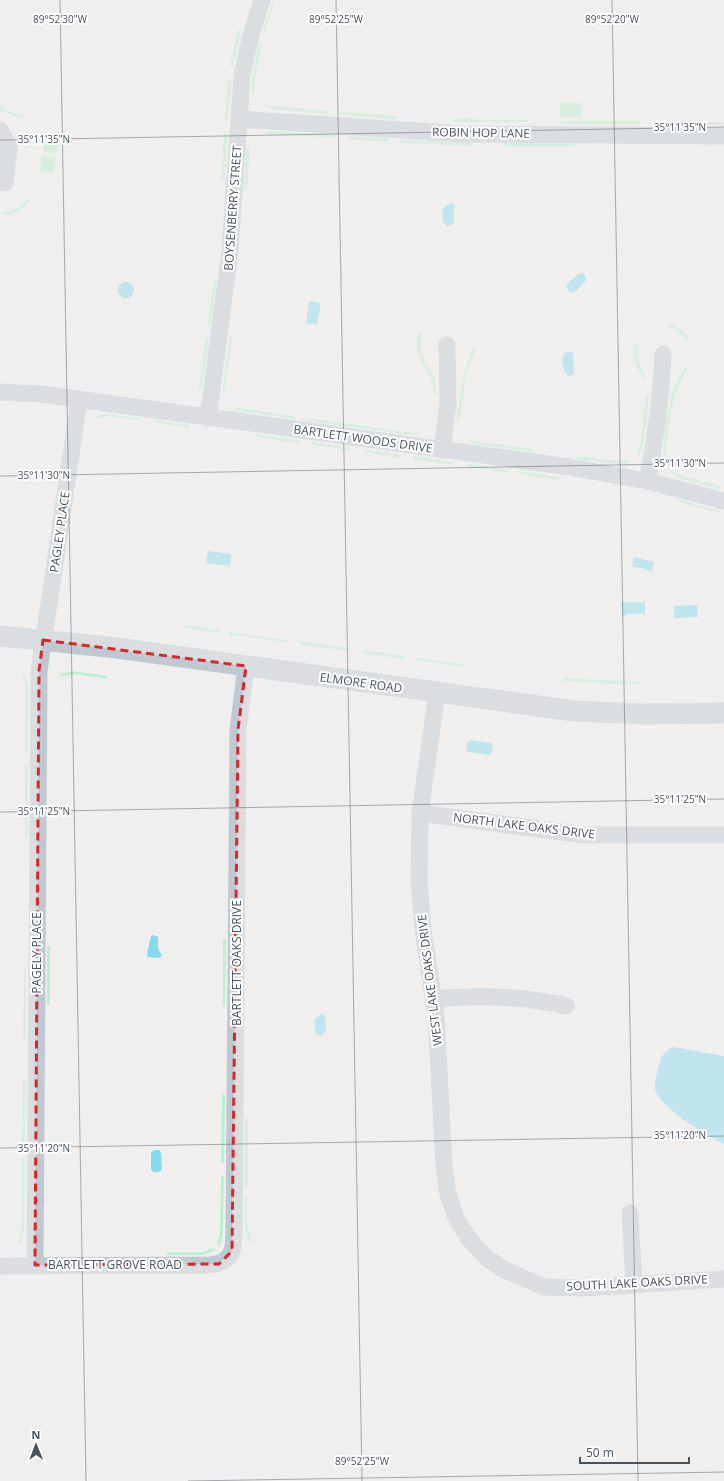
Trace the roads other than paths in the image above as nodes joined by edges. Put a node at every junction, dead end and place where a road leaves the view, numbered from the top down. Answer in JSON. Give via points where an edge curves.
{"nodes":[{"id":1,"x":262,"y":0,"type":"edge"},
{"id":2,"x":239,"y":119,"type":"junction"},
{"id":3,"x":0,"y":130,"type":"edge"},
{"id":4,"x":724,"y":136,"type":"edge"},
{"id":5,"x":5,"y":183,"type":"dead end"},
{"id":6,"x":447,"y":345,"type":"dead end"},
{"id":7,"x":663,"y":354,"type":"dead end"},
{"id":8,"x":0,"y":392,"type":"edge"},
{"id":9,"x":79,"y":400,"type":"junction"},
{"id":10,"x":208,"y":418,"type":"junction"},
{"id":11,"x":442,"y":450,"type":"junction"},
{"id":12,"x":647,"y":481,"type":"junction"},
{"id":13,"x":724,"y":501,"type":"edge"},
{"id":14,"x":0,"y":636,"type":"edge"},
{"id":15,"x":43,"y":640,"type":"junction"},
{"id":16,"x":246,"y":666,"type":"junction"},
{"id":17,"x":437,"y":693,"type":"junction"},
{"id":18,"x":724,"y":713,"type":"edge"},
{"id":19,"x":420,"y":813,"type":"junction"},
{"id":20,"x":724,"y":835,"type":"edge"},
{"id":21,"x":434,"y":999,"type":"junction"},
{"id":22,"x":566,"y":1006,"type":"dead end"},
{"id":23,"x":630,"y":1213,"type":"dead end"},
{"id":24,"x":228,"y":1259,"type":"joint"},
{"id":25,"x":35,"y":1265,"type":"junction"},
{"id":26,"x":0,"y":1266,"type":"edge"},
{"id":27,"x":505,"y":1270,"type":"joint"},
{"id":28,"x":724,"y":1279,"type":"edge"},
{"id":29,"x":634,"y":1284,"type":"junction"}],
"edges":[{"from":1,"to":2,"type":"street","name":"BOYSENBERRY STREET","via":[[244,62]]},
{"from":2,"to":4,"type":"street","name":"ROBIN HOP LANE","via":[[462,134]]},
{"from":2,"to":10,"type":"street","name":"BOYSENBERRY STREET","via":[[228,275]]},
{"from":3,"to":5,"type":"street","via":[[9,146]]},
{"from":6,"to":11,"type":"street","via":[[448,404]]},
{"from":7,"to":12,"type":"street","via":[[661,389]]},
{"from":8,"to":9,"type":"street","name":"BARTLETT WOODS DRIVE"},
{"from":9,"to":10,"type":"street","name":"BARTLETT WOODS DRIVE"},
{"from":9,"to":15,"type":"street","name":"PAGLEY PLACE"},
{"from":10,"to":11,"type":"street","name":"BARTLETT WOODS DRIVE"},
{"from":11,"to":12,"type":"street","name":"BARTLETT WOODS DRIVE","via":[[570,467]]},
{"from":12,"to":13,"type":"street","name":"BARTLETT WOODS DRIVE"},
{"from":14,"to":15,"type":"street","name":"ELMORE ROAD"},
{"from":15,"to":16,"type":"street","name":"ELMORE ROAD"},
{"from":15,"to":25,"type":"street","name":"PAGELY PLACE","via":[[39,671]]},
{"from":16,"to":17,"type":"street","name":"ELMORE ROAD"},
{"from":16,"to":24,"type":"street","name":"BARTLETT OAKS DRIVE","via":[[238,730],[234,1244]]},
{"from":17,"to":18,"type":"street","name":"ELMORE ROAD","via":[[595,713]]},
{"from":17,"to":19,"type":"street","name":"WEST LAKE OAKS DRIVE"},
{"from":19,"to":20,"type":"street","name":"NORTH LAKE OAKS DRIVE","via":[[584,835]]},
{"from":19,"to":21,"type":"street","name":"WEST LAKE OAKS DRIVE","via":[[419,882],[422,930]]},
{"from":21,"to":22,"type":"street","via":[[530,999]]},
{"from":21,"to":27,"type":"street","name":"WEST LAKE OAKS DRIVE","via":[[448,1194],[456,1218],[470,1240],[488,1259]]},
{"from":23,"to":29,"type":"street"},
{"from":24,"to":25,"type":"street","name":"BARTLETT GROVE ROAD","via":[[219,1264],[191,1266]]},
{"from":25,"to":26,"type":"street","name":"BARTLETT GROVE ROAD"},
{"from":27,"to":29,"type":"street","name":"SOUTH LAKE OAKS DRIVE","via":[[544,1287],[582,1288]]},
{"from":28,"to":29,"type":"street","name":"SOUTH LAKE OAKS DRIVE"}]}
